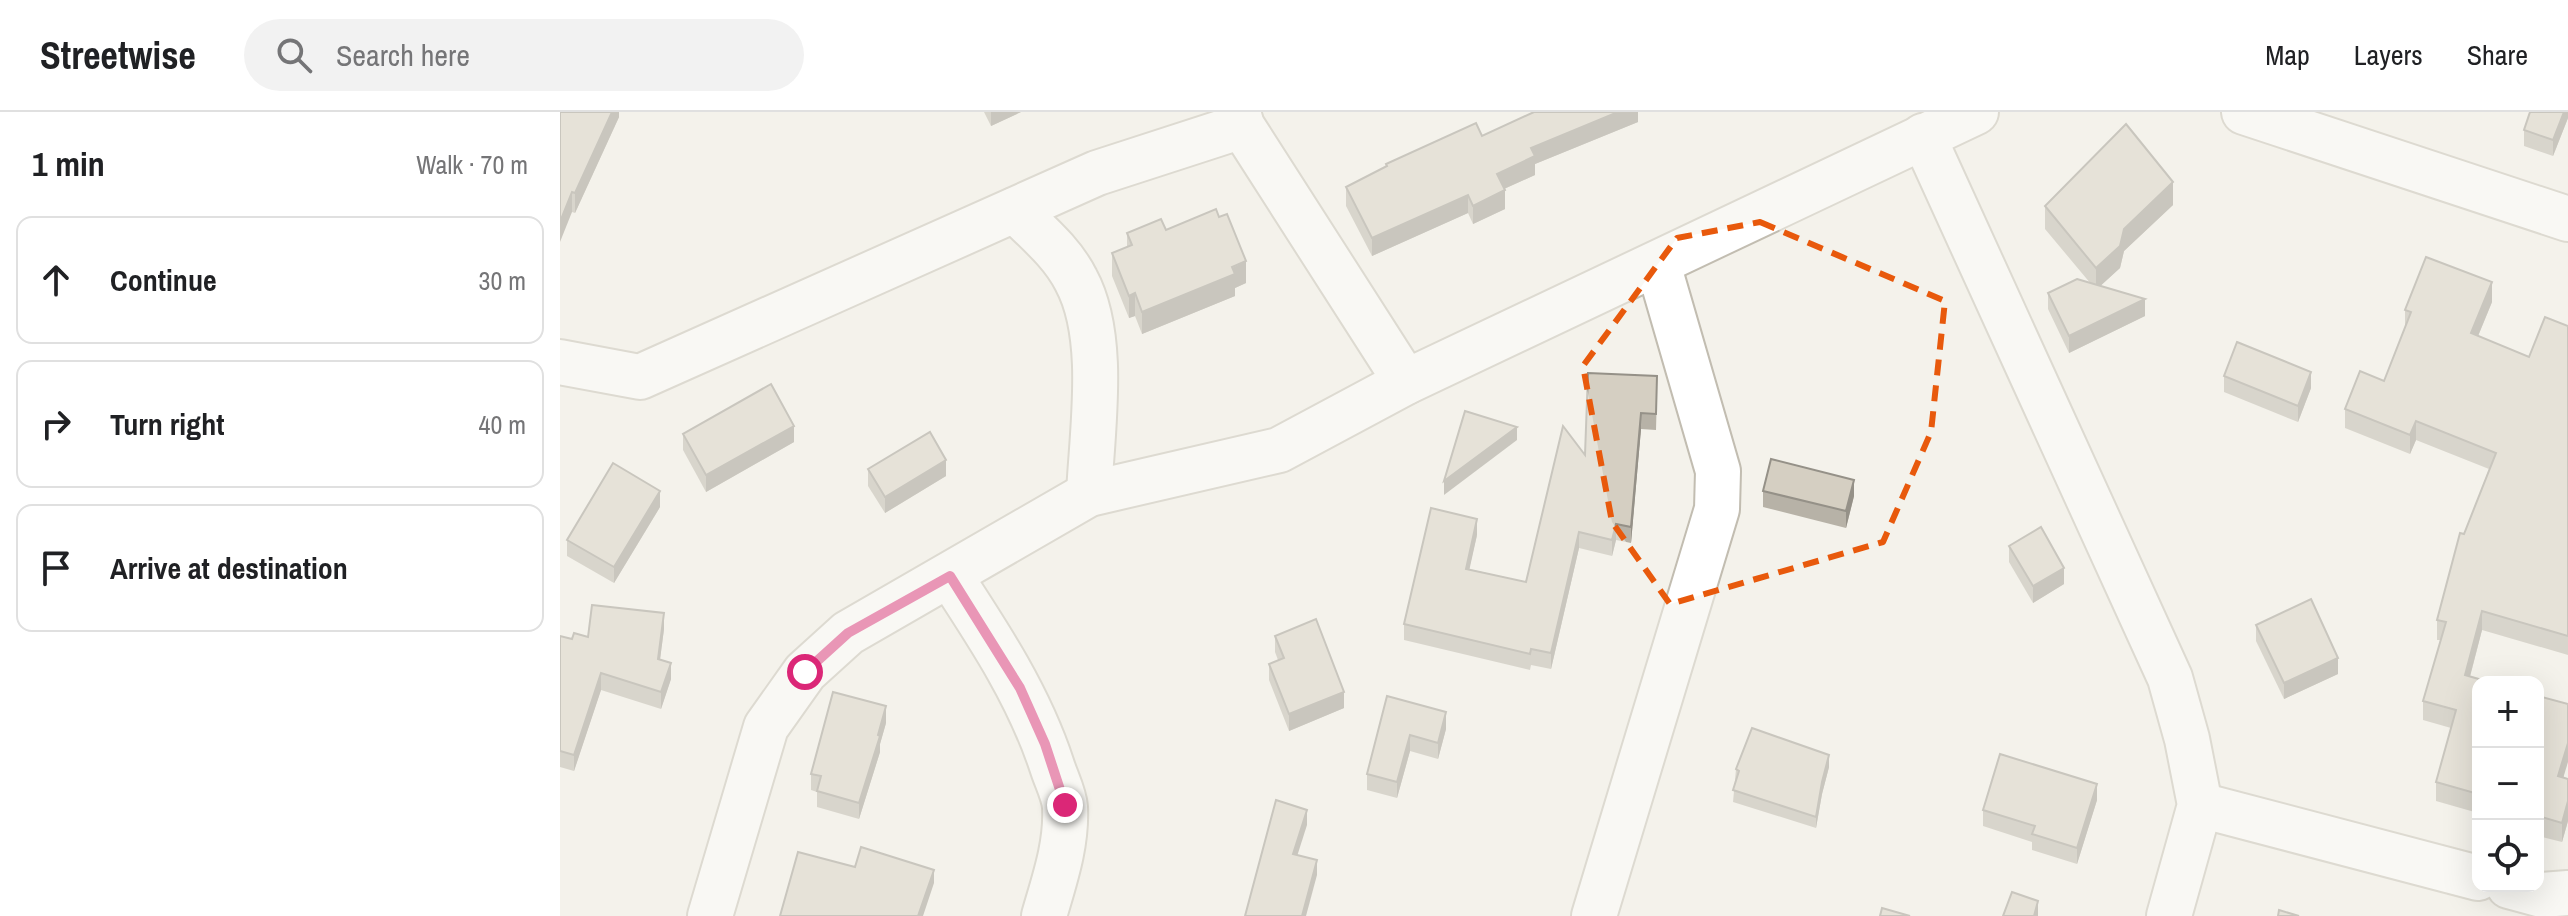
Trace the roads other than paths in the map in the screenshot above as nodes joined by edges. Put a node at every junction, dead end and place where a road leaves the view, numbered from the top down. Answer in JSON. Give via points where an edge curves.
{"nodes":[{"id":1,"x":1976,"y":112,"type":"edge"},
{"id":2,"x":2270,"y":116,"type":"edge"},
{"id":3,"x":1240,"y":119,"type":"edge"},
{"id":4,"x":1923,"y":136,"type":"junction"},
{"id":5,"x":1015,"y":210,"type":"junction"},
{"id":6,"x":2568,"y":219,"type":"edge"},
{"id":7,"x":1658,"y":264,"type":"junction"},
{"id":8,"x":560,"y":362,"type":"edge"},
{"id":9,"x":1406,"y":382,"type":"junction"},
{"id":10,"x":1089,"y":494,"type":"junction"},
{"id":11,"x":950,"y":576,"type":"junction"},
{"id":12,"x":2200,"y":805,"type":"junction"},
{"id":13,"x":2472,"y":876,"type":"edge"},
{"id":14,"x":2531,"y":892,"type":"edge"},
{"id":15,"x":2568,"y":893,"type":"edge"},
{"id":16,"x":710,"y":916,"type":"edge"},
{"id":17,"x":1044,"y":916,"type":"edge"},
{"id":18,"x":1594,"y":916,"type":"edge"},
{"id":19,"x":2169,"y":916,"type":"edge"}],
"edges":[{"from":1,"to":4,"type":"street"},
{"from":2,"to":6,"type":"street"},
{"from":3,"to":5,"type":"street"},
{"from":3,"to":9,"type":"street"},
{"from":4,"to":7,"type":"street"},
{"from":4,"to":12,"type":"street","via":[[2170,678]]},
{"from":5,"to":8,"type":"street","via":[[640,377]]},
{"from":5,"to":10,"type":"street","via":[[1060,254],[1089,312],[1094,369]]},
{"from":7,"to":9,"type":"street"},
{"from":7,"to":18,"type":"street","via":[[1718,471],[1717,509]]},
{"from":9,"to":10,"type":"street","via":[[1279,450]]},
{"from":10,"to":11,"type":"street"},
{"from":11,"to":16,"type":"street","via":[[848,633],[805,672],[766,727]]},
{"from":11,"to":17,"type":"street","via":[[1020,688],[1065,805],[1061,858]]},
{"from":12,"to":13,"type":"street"},
{"from":12,"to":19,"type":"street"},
{"from":14,"to":15,"type":"street"}]}
